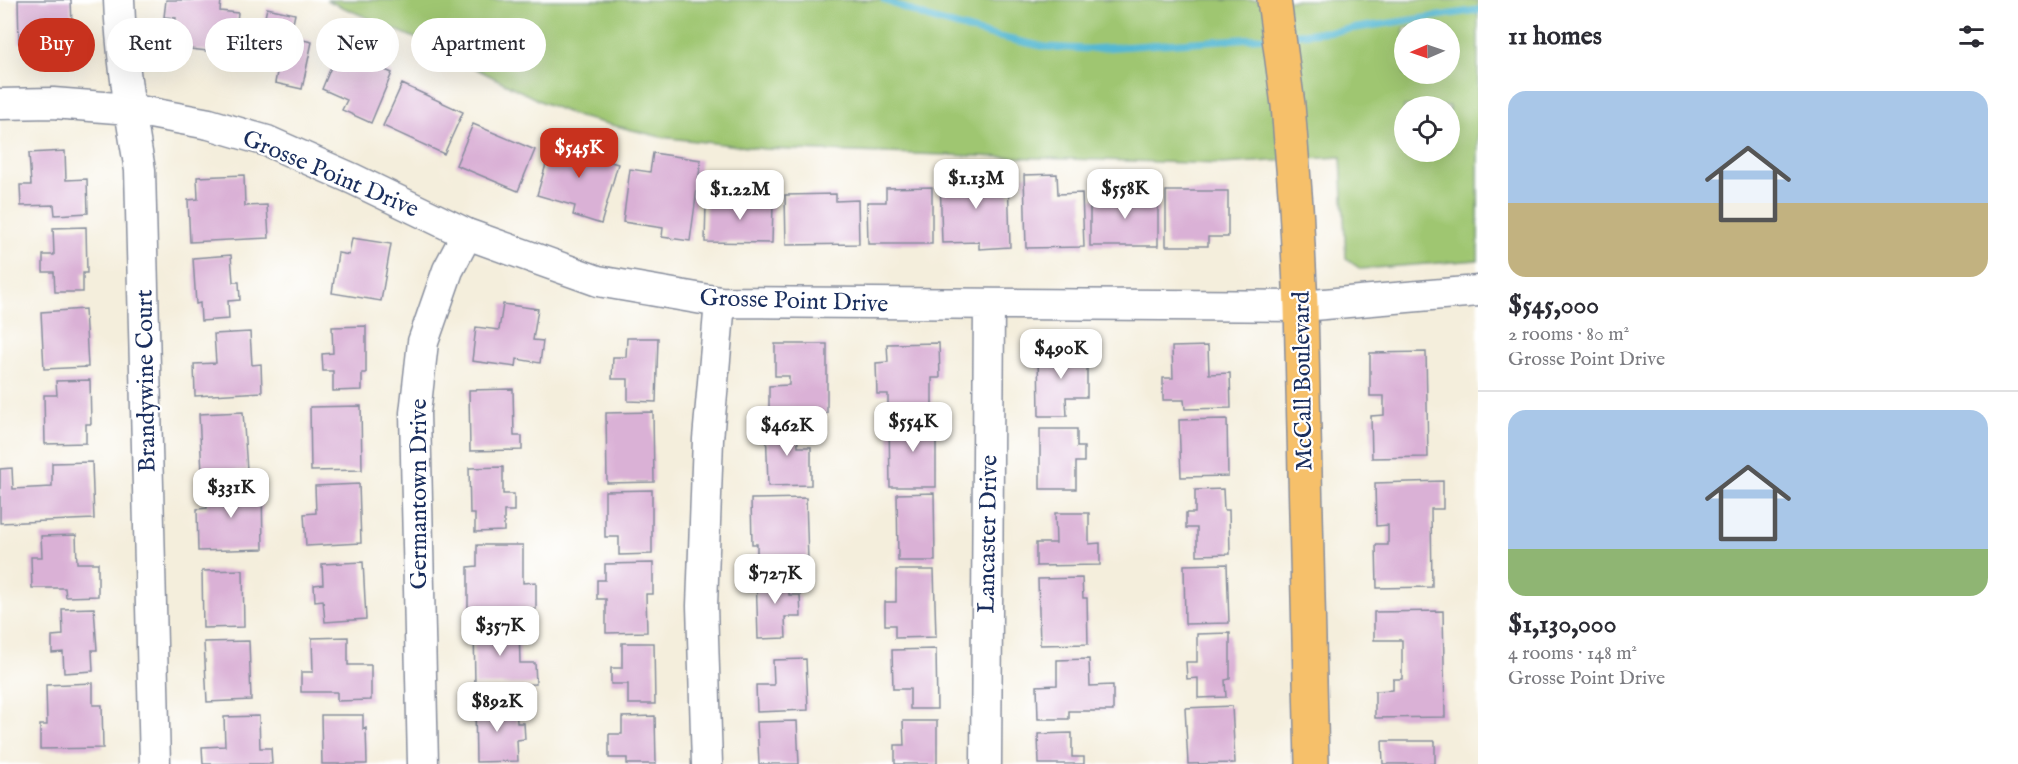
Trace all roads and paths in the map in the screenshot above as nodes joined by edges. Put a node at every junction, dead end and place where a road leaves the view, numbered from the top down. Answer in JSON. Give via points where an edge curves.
{"nodes":[{"id":1,"x":119,"y":0,"type":"edge"},
{"id":2,"x":1274,"y":0,"type":"edge"},
{"id":3,"x":0,"y":104,"type":"edge"},
{"id":4,"x":129,"y":109,"type":"junction"},
{"id":5,"x":467,"y":234,"type":"junction"},
{"id":6,"x":1478,"y":291,"type":"edge"},
{"id":7,"x":720,"y":302,"type":"junction"},
{"id":8,"x":989,"y":305,"type":"junction"},
{"id":9,"x":1301,"y":306,"type":"junction"},
{"id":10,"x":155,"y":764,"type":"edge"},
{"id":11,"x":423,"y":764,"type":"edge"},
{"id":12,"x":707,"y":764,"type":"edge"},
{"id":13,"x":986,"y":764,"type":"edge"},
{"id":14,"x":1312,"y":764,"type":"edge"}],
"edges":[{"from":1,"to":4,"type":"street","name":"Brandywine Court"},
{"from":2,"to":9,"type":"main road","name":"McCall Boulevard","via":[[1296,206]]},
{"from":3,"to":4,"type":"street","name":"Grosse Point Drive","via":[[53,103]]},
{"from":4,"to":5,"type":"street","name":"Grosse Point Drive","via":[[209,124],[267,141]]},
{"from":4,"to":10,"type":"street","name":"Brandywine Court","via":[[140,170]]},
{"from":5,"to":7,"type":"street","name":"Grosse Point Drive","via":[[598,281]]},
{"from":5,"to":11,"type":"street","name":"Germantown Drive","via":[[448,270],[423,342],[415,413]]},
{"from":6,"to":9,"type":"street","name":"Grosse Point Drive"},
{"from":7,"to":8,"type":"street","name":"Grosse Point Drive"},
{"from":7,"to":12,"type":"street","via":[[708,439],[703,594]]},
{"from":8,"to":9,"type":"street","name":"Grosse Point Drive"},
{"from":8,"to":13,"type":"street","name":"Lancaster Drive"},
{"from":9,"to":14,"type":"main road","name":"McCall Boulevard"}]}
